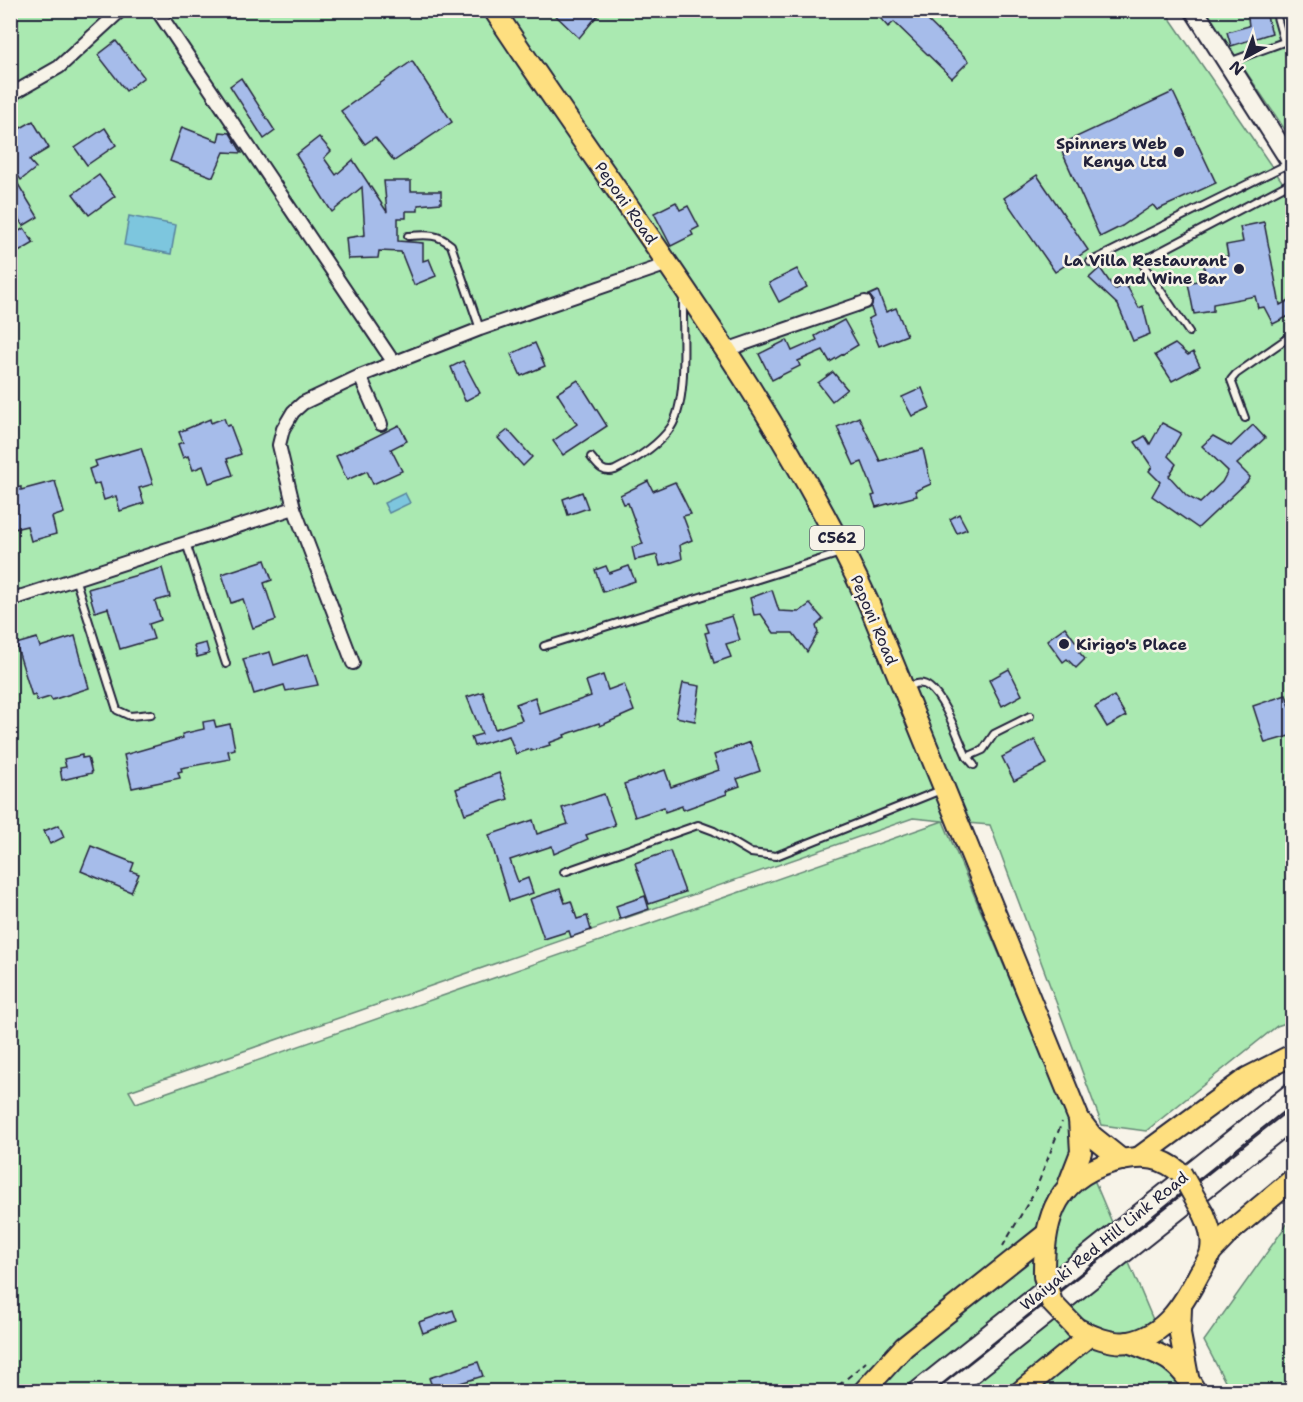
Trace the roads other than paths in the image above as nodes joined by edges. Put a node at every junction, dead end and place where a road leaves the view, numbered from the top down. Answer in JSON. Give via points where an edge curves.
{"nodes":[{"id":1,"x":120,"y":10,"type":"edge"},
{"id":2,"x":157,"y":10,"type":"edge"},
{"id":3,"x":494,"y":10,"type":"edge"},
{"id":4,"x":1194,"y":10,"type":"edge"},
{"id":5,"x":1275,"y":10,"type":"edge"},
{"id":6,"x":1293,"y":39,"type":"edge"},
{"id":7,"x":1284,"y":42,"type":"junction"},
{"id":8,"x":1229,"y":62,"type":"junction"},
{"id":9,"x":10,"y":95,"type":"edge"},
{"id":10,"x":1292,"y":163,"type":"edge"},
{"id":11,"x":1293,"y":182,"type":"edge"},
{"id":12,"x":408,"y":236,"type":"dead end"},
{"id":13,"x":1090,"y":262,"type":"dead end"},
{"id":14,"x":668,"y":264,"type":"junction"},
{"id":15,"x":684,"y":284,"type":"junction"},
{"id":16,"x":865,"y":302,"type":"dead end"},
{"id":17,"x":480,"y":329,"type":"junction"},
{"id":18,"x":1189,"y":332,"type":"dead end"},
{"id":19,"x":1293,"y":335,"type":"edge"},
{"id":20,"x":726,"y":350,"type":"junction"},
{"id":21,"x":394,"y":363,"type":"junction"},
{"id":22,"x":360,"y":376,"type":"junction"},
{"id":23,"x":1245,"y":418,"type":"dead end"},
{"id":24,"x":381,"y":424,"type":"dead end"},
{"id":25,"x":591,"y":457,"type":"dead end"},
{"id":26,"x":294,"y":508,"type":"junction"},
{"id":27,"x":186,"y":542,"type":"junction"},
{"id":28,"x":844,"y":551,"type":"junction"},
{"id":29,"x":75,"y":577,"type":"junction"},
{"id":30,"x":10,"y":600,"type":"edge"},
{"id":31,"x":543,"y":646,"type":"dead end"},
{"id":32,"x":353,"y":663,"type":"dead end"},
{"id":33,"x":226,"y":664,"type":"dead end"},
{"id":34,"x":903,"y":689,"type":"junction"},
{"id":35,"x":151,"y":714,"type":"dead end"},
{"id":36,"x":1030,"y":716,"type":"dead end"},
{"id":37,"x":967,"y":757,"type":"junction"},
{"id":38,"x":974,"y":765,"type":"dead end"},
{"id":39,"x":943,"y":789,"type":"junction"},
{"id":40,"x":564,"y":872,"type":"dead end"},
{"id":41,"x":1293,"y":1055,"type":"edge"},
{"id":42,"x":1293,"y":1092,"type":"edge"},
{"id":43,"x":1071,"y":1117,"type":"junction"},
{"id":44,"x":1293,"y":1120,"type":"edge"},
{"id":45,"x":1141,"y":1156,"type":"junction"},
{"id":46,"x":1122,"y":1160,"type":"junction"},
{"id":47,"x":1293,"y":1180,"type":"edge"},
{"id":48,"x":1070,"y":1183,"type":"junction"},
{"id":49,"x":1045,"y":1235,"type":"junction"},
{"id":50,"x":1211,"y":1252,"type":"junction"},
{"id":51,"x":1181,"y":1308,"type":"junction"},
{"id":52,"x":1083,"y":1332,"type":"junction"},
{"id":53,"x":1128,"y":1342,"type":"junction"},
{"id":54,"x":1192,"y":1385,"type":"edge"},
{"id":55,"x":863,"y":1392,"type":"edge"},
{"id":56,"x":916,"y":1392,"type":"edge"},
{"id":57,"x":950,"y":1392,"type":"edge"},
{"id":58,"x":1020,"y":1392,"type":"edge"}],
"edges":[{"from":1,"to":9,"type":"street","via":[[59,67]]},
{"from":2,"to":21,"type":"street"},
{"from":3,"to":14,"type":"main road","name":"Peponi Road","number":"C562"},
{"from":4,"to":8,"type":"main road"},
{"from":5,"to":7,"type":"lane"},
{"from":6,"to":7,"type":"lane"},
{"from":7,"to":8,"type":"lane"},
{"from":8,"to":10,"type":"main road"},
{"from":10,"to":13,"type":"lane"},
{"from":11,"to":18,"type":"lane","via":[[1148,258],[1144,266]]},
{"from":12,"to":17,"type":"lane","via":[[431,234],[451,245]]},
{"from":14,"to":15,"type":"main road","name":"Peponi Road","number":"C562"},
{"from":14,"to":17,"type":"street"},
{"from":15,"to":20,"type":"main road","name":"Peponi Road","number":"C562"},
{"from":15,"to":25,"type":"lane","via":[[681,397],[672,426],[660,440],[615,470],[601,469]]},
{"from":16,"to":20,"type":"street"},
{"from":17,"to":21,"type":"street"},
{"from":19,"to":23,"type":"lane","via":[[1231,380]]},
{"from":20,"to":28,"type":"main road","name":"Peponi Road","number":"C562","via":[[804,475]]},
{"from":21,"to":22,"type":"street"},
{"from":22,"to":24,"type":"street"},
{"from":22,"to":26,"type":"street","via":[[303,403],[283,429],[279,445]]},
{"from":26,"to":27,"type":"street"},
{"from":26,"to":32,"type":"street"},
{"from":27,"to":29,"type":"street"},
{"from":27,"to":33,"type":"lane"},
{"from":28,"to":31,"type":"lane"},
{"from":28,"to":34,"type":"main road","name":"Peponi Road","number":"C562"},
{"from":29,"to":30,"type":"street"},
{"from":29,"to":35,"type":"lane","via":[[117,710],[130,716]]},
{"from":34,"to":37,"type":"lane","via":[[917,683],[928,686],[939,699]]},
{"from":34,"to":39,"type":"main road","name":"Peponi Road","number":"C562"},
{"from":36,"to":37,"type":"lane","via":[[994,734],[983,750]]},
{"from":37,"to":38,"type":"lane"},
{"from":39,"to":40,"type":"lane","via":[[776,856],[751,853],[698,825]]},
{"from":39,"to":43,"type":"main road","name":"Peponi Road","number":"C562"},
{"from":41,"to":45,"type":"main road","via":[[1247,1078]]},
{"from":42,"to":56,"type":"main road","name":"Waiyaki Red Hill Link Road"},
{"from":43,"to":46,"type":"main road","name":"Peponi Road","number":"C562"},
{"from":43,"to":48,"type":"main road","name":"Peponi Road","number":"C562","via":[[1081,1152]]},
{"from":44,"to":57,"type":"main road","name":"Waiyaki Red Hill Link Road"},
{"from":45,"to":46,"type":"main road"},
{"from":45,"to":50,"type":"main road","bridge":true,"via":[[1159,1158],[1181,1173],[1204,1214]]},
{"from":46,"to":48,"type":"main road","via":[[1093,1168]]},
{"from":47,"to":50,"type":"main road"},
{"from":48,"to":49,"type":"main road","via":[[1053,1210]]},
{"from":49,"to":52,"type":"main road","bridge":true,"via":[[1044,1276],[1052,1304]]},
{"from":49,"to":55,"type":"main road","via":[[904,1347]]},
{"from":50,"to":51,"type":"main road"},
{"from":51,"to":53,"type":"main road","via":[[1157,1329]]},
{"from":51,"to":54,"type":"main road","via":[[1180,1334]]},
{"from":52,"to":53,"type":"main road"},
{"from":52,"to":58,"type":"main road"},
{"from":53,"to":54,"type":"main road","via":[[1180,1366]]}]}
